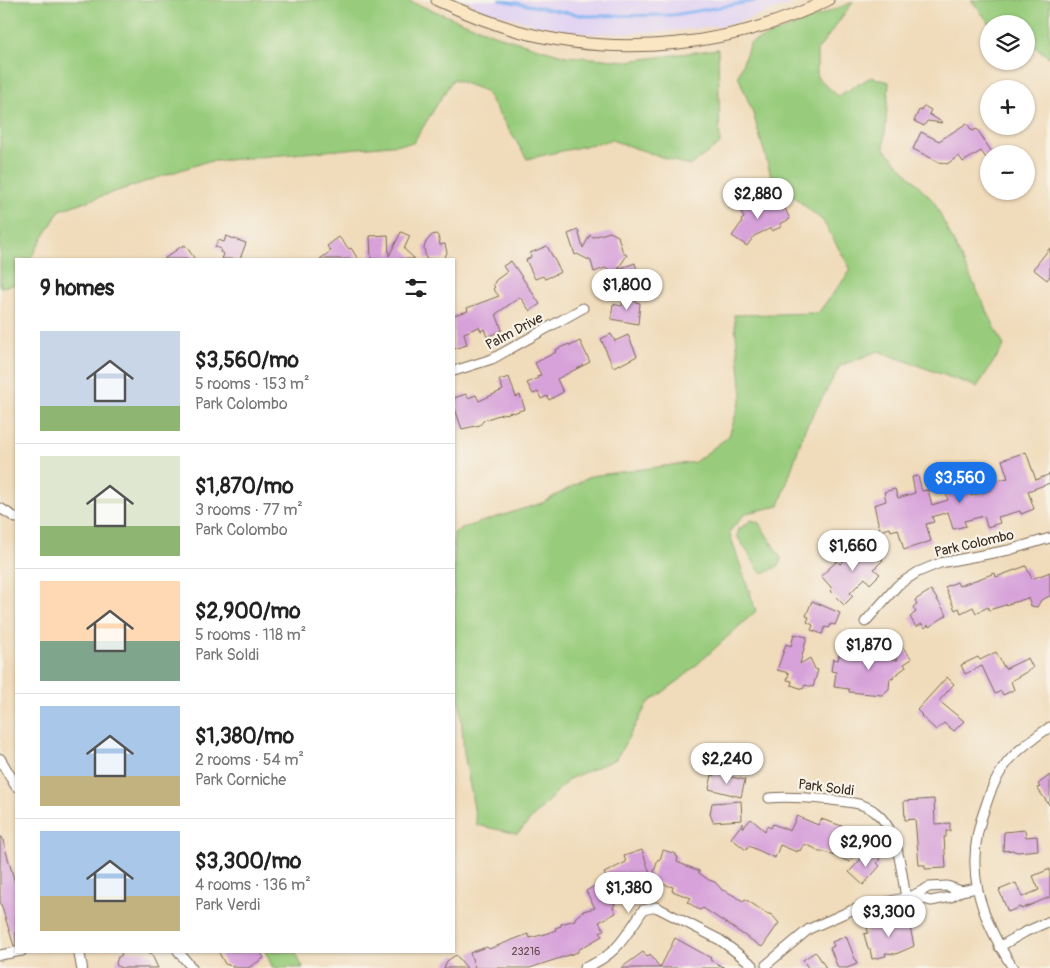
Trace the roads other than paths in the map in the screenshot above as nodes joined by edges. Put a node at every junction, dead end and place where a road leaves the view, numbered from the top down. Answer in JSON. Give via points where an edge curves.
{"nodes":[{"id":1,"x":437,"y":0,"type":"edge"},
{"id":2,"x":828,"y":0,"type":"edge"},
{"id":3,"x":584,"y":308,"type":"dead end"},
{"id":4,"x":455,"y":370,"type":"edge"},
{"id":5,"x":0,"y":508,"type":"edge"},
{"id":6,"x":15,"y":517,"type":"edge"},
{"id":7,"x":1050,"y":538,"type":"edge"},
{"id":8,"x":865,"y":622,"type":"dead end"},
{"id":9,"x":1050,"y":726,"type":"edge"},
{"id":10,"x":0,"y":758,"type":"edge"},
{"id":11,"x":15,"y":784,"type":"edge"},
{"id":12,"x":769,"y":798,"type":"dead end"},
{"id":13,"x":935,"y":886,"type":"junction"},
{"id":14,"x":977,"y":888,"type":"junction"},
{"id":15,"x":961,"y":891,"type":"junction"},
{"id":16,"x":909,"y":897,"type":"junction"},
{"id":17,"x":937,"y":900,"type":"junction"},
{"id":18,"x":1050,"y":921,"type":"edge"},
{"id":19,"x":999,"y":947,"type":"junction"},
{"id":20,"x":15,"y":953,"type":"edge"},
{"id":21,"x":79,"y":953,"type":"edge"},
{"id":22,"x":180,"y":953,"type":"edge"},
{"id":23,"x":0,"y":956,"type":"edge"},
{"id":24,"x":752,"y":966,"type":"edge"},
{"id":25,"x":766,"y":967,"type":"edge"},
{"id":26,"x":82,"y":968,"type":"edge"},
{"id":27,"x":192,"y":968,"type":"edge"},
{"id":28,"x":584,"y":968,"type":"edge"},
{"id":29,"x":1013,"y":968,"type":"edge"}],
"edges":[{"from":1,"to":2,"type":"main road","via":[[518,31],[575,42],[638,45],[708,40],[744,32]]},
{"from":3,"to":4,"type":"street","name":"Palm Drive","via":[[492,359]]},
{"from":5,"to":6,"type":"street"},
{"from":7,"to":8,"type":"street","name":"Park Colombo","via":[[918,572],[898,585]]},
{"from":9,"to":14,"type":"street","via":[[1004,766],[990,793],[974,853]]},
{"from":10,"to":11,"type":"street"},
{"from":12,"to":16,"type":"street","name":"Park Soldi","via":[[792,796],[847,802],[875,812],[888,827],[896,845]]},
{"from":13,"to":15,"type":"street"},
{"from":13,"to":16,"type":"street"},
{"from":13,"to":17,"type":"street"},
{"from":14,"to":15,"type":"street"},
{"from":14,"to":19,"type":"street","via":[[984,914]]},
{"from":15,"to":17,"type":"street"},
{"from":16,"to":17,"type":"street"},
{"from":16,"to":25,"type":"street","via":[[852,910],[809,930]]},
{"from":18,"to":19,"type":"street"},
{"from":19,"to":29,"type":"street"},
{"from":20,"to":23,"type":"street"},
{"from":21,"to":26,"type":"street"},
{"from":22,"to":27,"type":"street"},
{"from":24,"to":25,"type":"street","via":[[760,962]]},
{"from":24,"to":28,"type":"street","via":[[720,940],[656,907],[643,910],[618,947],[597,963]]}]}
